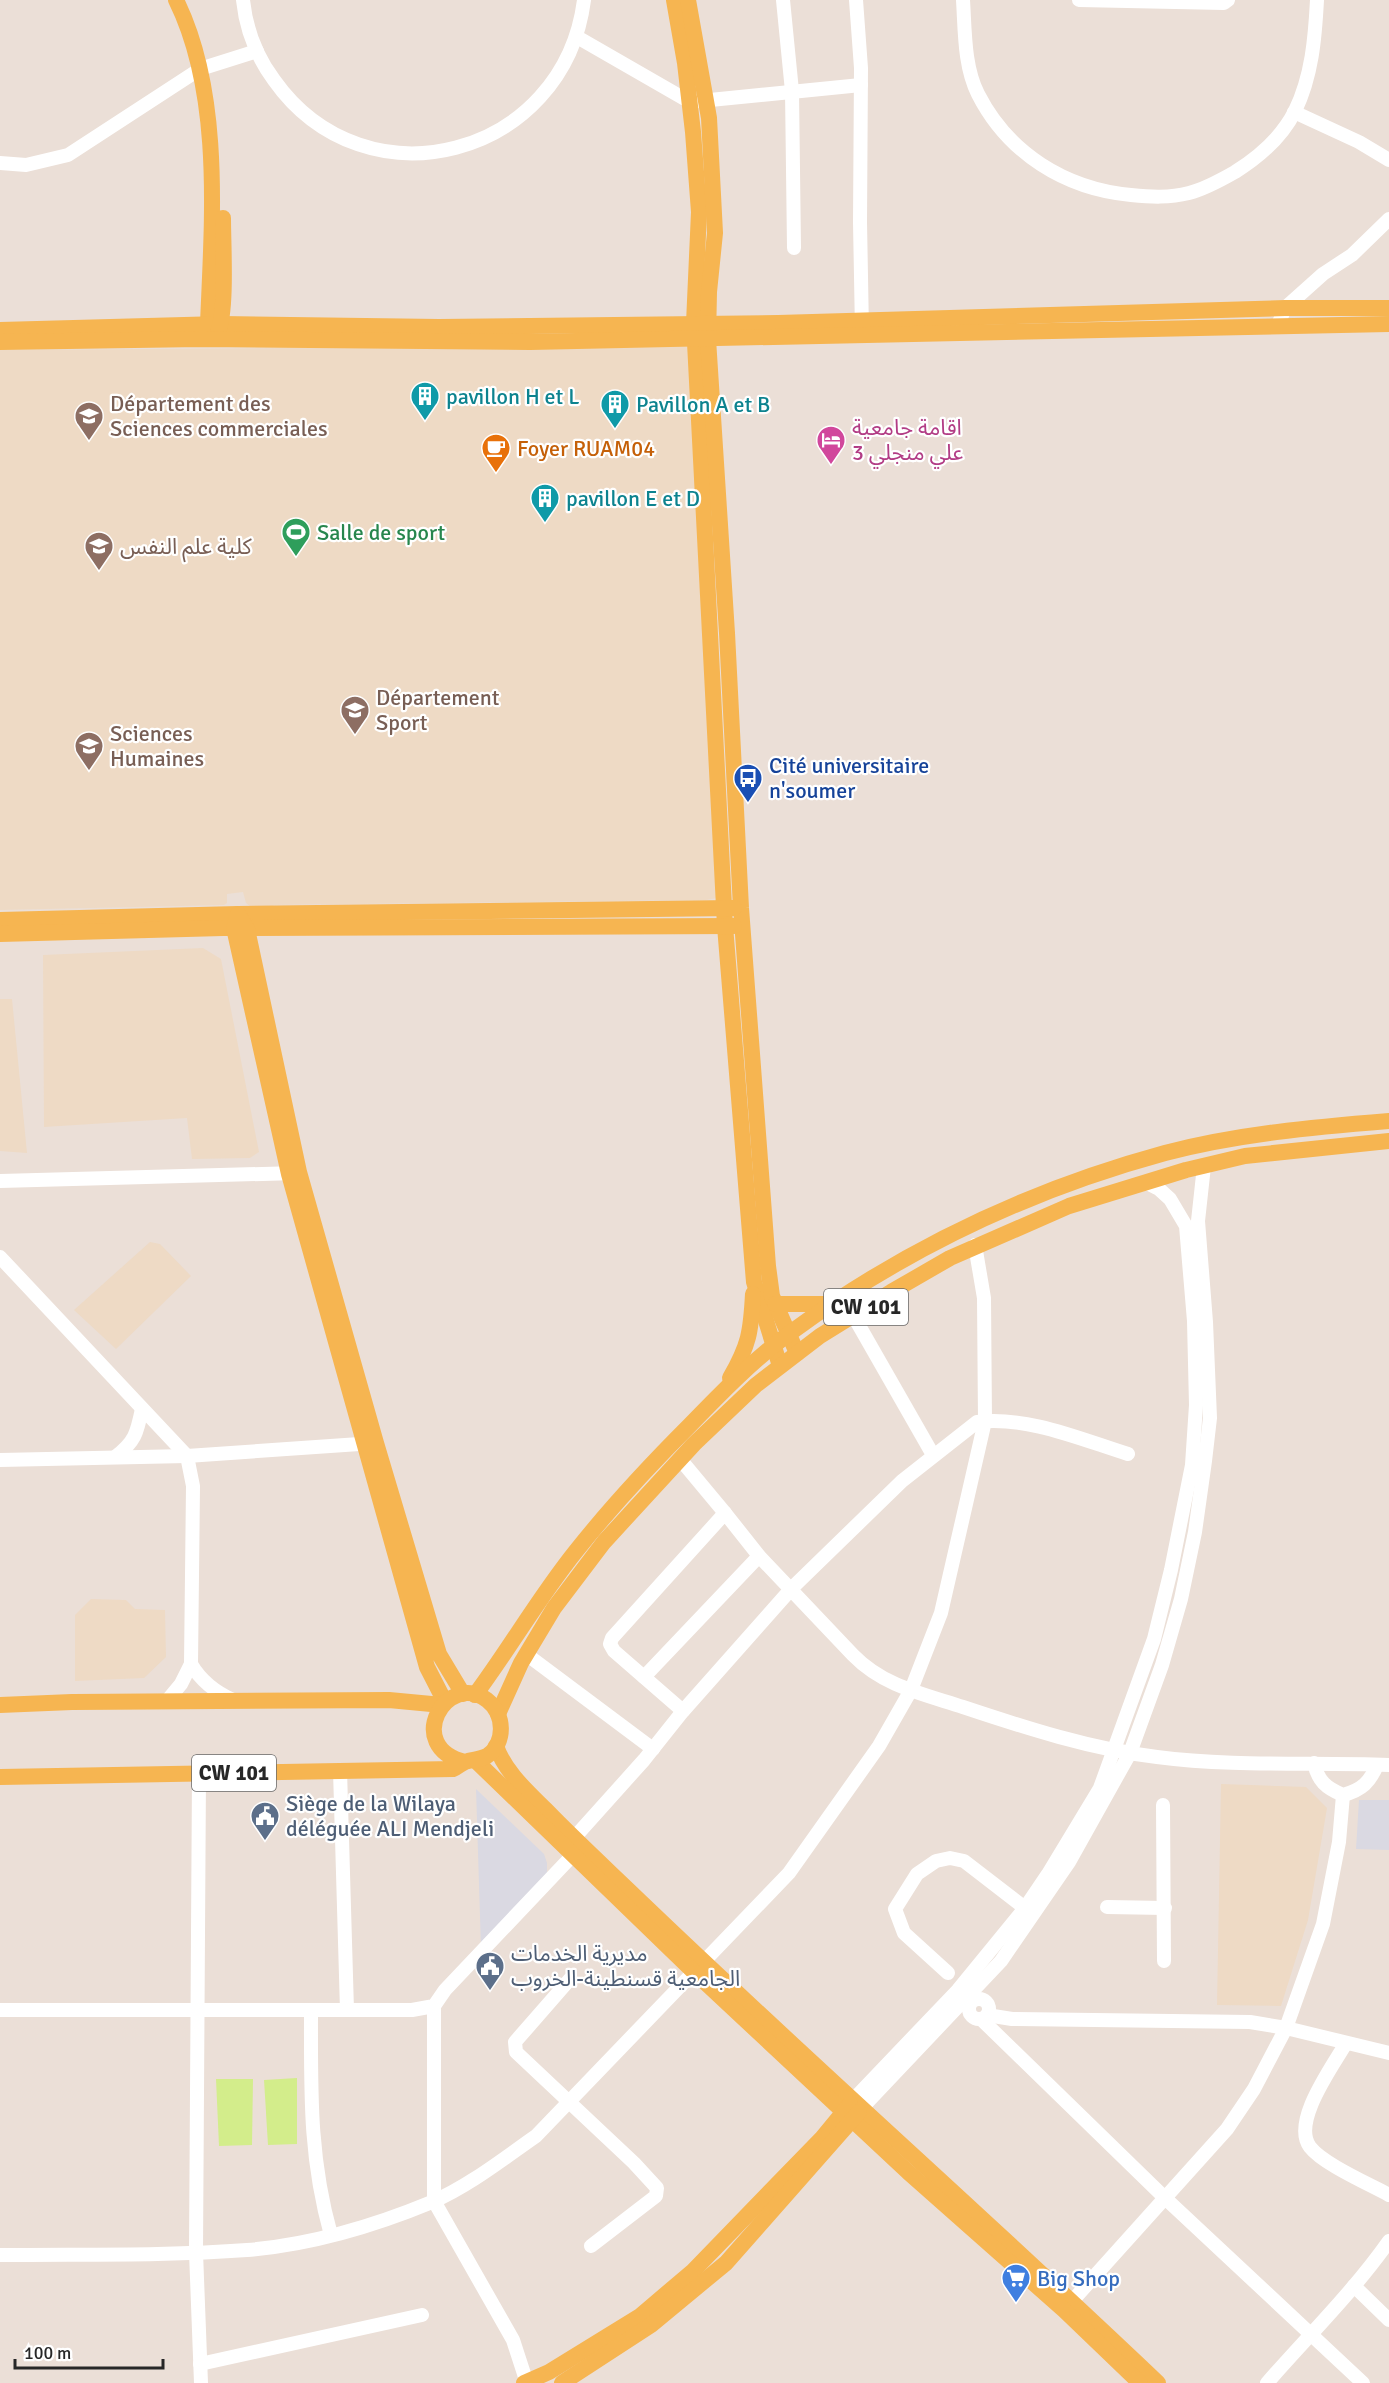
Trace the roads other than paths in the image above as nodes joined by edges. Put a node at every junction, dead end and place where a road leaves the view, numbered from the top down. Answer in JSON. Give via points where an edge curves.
{"nodes":[{"id":1,"x":176,"y":0,"type":"edge"},
{"id":2,"x":186,"y":0,"type":"edge"},
{"id":3,"x":243,"y":0,"type":"edge"},
{"id":4,"x":584,"y":0,"type":"edge"},
{"id":5,"x":674,"y":0,"type":"edge"},
{"id":6,"x":688,"y":0,"type":"edge"},
{"id":7,"x":783,"y":0,"type":"edge"},
{"id":8,"x":856,"y":0,"type":"edge"},
{"id":9,"x":963,"y":0,"type":"edge"},
{"id":10,"x":1079,"y":0,"type":"edge"},
{"id":11,"x":1228,"y":0,"type":"edge"},
{"id":12,"x":1317,"y":0,"type":"edge"},
{"id":13,"x":577,"y":37,"type":"junction"},
{"id":14,"x":257,"y":51,"type":"junction"},
{"id":15,"x":204,"y":67,"type":"junction"},
{"id":16,"x":861,"y":85,"type":"junction"},
{"id":17,"x":792,"y":91,"type":"junction"},
{"id":18,"x":707,"y":98,"type":"junction"},
{"id":19,"x":690,"y":102,"type":"junction"},
{"id":20,"x":1294,"y":112,"type":"junction"},
{"id":21,"x":1389,"y":160,"type":"edge"},
{"id":22,"x":0,"y":163,"type":"edge"},
{"id":23,"x":1389,"y":219,"type":"edge"},
{"id":24,"x":794,"y":248,"type":"dead end"},
{"id":25,"x":1285,"y":308,"type":"junction"},
{"id":26,"x":1389,"y":308,"type":"edge"},
{"id":27,"x":1389,"y":324,"type":"edge"},
{"id":28,"x":1278,"y":325,"type":"junction"},
{"id":29,"x":862,"y":328,"type":"junction"},
{"id":30,"x":215,"y":329,"type":"junction"},
{"id":31,"x":0,"y":330,"type":"edge"},
{"id":32,"x":701,"y":331,"type":"junction"},
{"id":33,"x":0,"y":342,"type":"edge"},
{"id":34,"x":741,"y":908,"type":"junction"},
{"id":35,"x":724,"y":909,"type":"junction"},
{"id":36,"x":0,"y":920,"type":"edge"},
{"id":37,"x":240,"y":924,"type":"junction"},
{"id":38,"x":734,"y":926,"type":"junction"},
{"id":39,"x":0,"y":934,"type":"edge"},
{"id":40,"x":747,"y":1101,"type":"junction"},
{"id":41,"x":1389,"y":1121,"type":"edge"},
{"id":42,"x":1389,"y":1141,"type":"edge"},
{"id":43,"x":1204,"y":1166,"type":"junction"},
{"id":44,"x":294,"y":1173,"type":"junction"},
{"id":45,"x":0,"y":1181,"type":"edge"},
{"id":46,"x":1145,"y":1182,"type":"junction"},
{"id":47,"x":975,"y":1245,"type":"junction"},
{"id":48,"x":0,"y":1257,"type":"edge"},
{"id":49,"x":754,"y":1282,"type":"junction"},
{"id":50,"x":769,"y":1300,"type":"junction"},
{"id":51,"x":832,"y":1304,"type":"junction"},
{"id":52,"x":853,"y":1315,"type":"junction"},
{"id":53,"x":788,"y":1335,"type":"junction"},
{"id":54,"x":773,"y":1347,"type":"junction"},
{"id":55,"x":797,"y":1353,"type":"junction"},
{"id":56,"x":1201,"y":1354,"type":"junction"},
{"id":57,"x":780,"y":1366,"type":"junction"},
{"id":58,"x":722,"y":1392,"type":"junction"},
{"id":59,"x":142,"y":1409,"type":"junction"},
{"id":60,"x":985,"y":1421,"type":"junction"},
{"id":61,"x":370,"y":1444,"type":"junction"},
{"id":62,"x":1128,"y":1454,"type":"dead end"},
{"id":63,"x":933,"y":1455,"type":"junction"},
{"id":64,"x":187,"y":1456,"type":"junction"},
{"id":65,"x":115,"y":1457,"type":"junction"},
{"id":66,"x":680,"y":1459,"type":"junction"},
{"id":67,"x":0,"y":1460,"type":"edge"},
{"id":68,"x":725,"y":1513,"type":"junction"},
{"id":69,"x":759,"y":1556,"type":"junction"},
{"id":70,"x":792,"y":1588,"type":"junction"},
{"id":71,"x":526,"y":1654,"type":"junction"},
{"id":72,"x":191,"y":1664,"type":"junction"},
{"id":73,"x":644,"y":1677,"type":"junction"},
{"id":74,"x":911,"y":1690,"type":"junction"},
{"id":75,"x":469,"y":1694,"type":"junction"},
{"id":76,"x":166,"y":1702,"type":"junction"},
{"id":77,"x":238,"y":1702,"type":"junction"},
{"id":78,"x":444,"y":1703,"type":"junction"},
{"id":79,"x":0,"y":1705,"type":"edge"},
{"id":80,"x":683,"y":1711,"type":"junction"},
{"id":81,"x":498,"y":1714,"type":"junction"},
{"id":82,"x":496,"y":1746,"type":"junction"},
{"id":83,"x":653,"y":1749,"type":"junction"},
{"id":84,"x":1114,"y":1750,"type":"junction"},
{"id":85,"x":1130,"y":1753,"type":"junction"},
{"id":86,"x":470,"y":1761,"type":"junction"},
{"id":87,"x":1314,"y":1763,"type":"junction"},
{"id":88,"x":1383,"y":1765,"type":"edge"},
{"id":89,"x":340,"y":1770,"type":"junction"},
{"id":90,"x":200,"y":1774,"type":"junction"},
{"id":91,"x":0,"y":1777,"type":"edge"},
{"id":92,"x":1343,"y":1795,"type":"junction"},
{"id":93,"x":1164,"y":1805,"type":"dead end"},
{"id":94,"x":574,"y":1838,"type":"junction"},
{"id":95,"x":572,"y":1856,"type":"junction"},
{"id":96,"x":1107,"y":1907,"type":"dead end"},
{"id":97,"x":1024,"y":1908,"type":"junction"},
{"id":98,"x":1165,"y":1908,"type":"junction"},
{"id":99,"x":1164,"y":1961,"type":"dead end"},
{"id":100,"x":698,"y":1966,"type":"junction"},
{"id":101,"x":948,"y":1973,"type":"dead end"},
{"id":102,"x":570,"y":1978,"type":"dead end"},
{"id":103,"x":965,"y":1997,"type":"junction"},
{"id":104,"x":434,"y":2006,"type":"junction"},
{"id":105,"x":0,"y":2010,"type":"edge"},
{"id":106,"x":199,"y":2010,"type":"junction"},
{"id":107,"x":311,"y":2010,"type":"junction"},
{"id":108,"x":347,"y":2010,"type":"junction"},
{"id":109,"x":984,"y":2017,"type":"junction"},
{"id":110,"x":1286,"y":2028,"type":"junction"},
{"id":111,"x":1346,"y":2043,"type":"junction"},
{"id":112,"x":1389,"y":2053,"type":"edge"},
{"id":113,"x":569,"y":2101,"type":"junction"},
{"id":114,"x":852,"y":2110,"type":"junction"},
{"id":115,"x":1389,"y":2195,"type":"edge"},
{"id":116,"x":1165,"y":2198,"type":"junction"},
{"id":117,"x":434,"y":2201,"type":"junction"},
{"id":118,"x":332,"y":2235,"type":"junction"},
{"id":119,"x":1389,"y":2241,"type":"edge"},
{"id":120,"x":591,"y":2246,"type":"dead end"},
{"id":121,"x":196,"y":2252,"type":"junction"},
{"id":122,"x":0,"y":2255,"type":"edge"},
{"id":123,"x":1354,"y":2286,"type":"junction"},
{"id":124,"x":1068,"y":2306,"type":"junction"},
{"id":125,"x":422,"y":2315,"type":"dead end"},
{"id":126,"x":1389,"y":2320,"type":"edge"},
{"id":127,"x":1311,"y":2333,"type":"junction"},
{"id":128,"x":200,"y":2364,"type":"junction"},
{"id":129,"x":526,"y":2382,"type":"edge"},
{"id":130,"x":201,"y":2383,"type":"edge"},
{"id":131,"x":562,"y":2383,"type":"edge"},
{"id":132,"x":1140,"y":2383,"type":"edge"},
{"id":133,"x":1158,"y":2383,"type":"edge"},
{"id":134,"x":1267,"y":2383,"type":"edge"},
{"id":135,"x":1363,"y":2383,"type":"edge"}],
"edges":[{"from":1,"to":15,"type":"main road"},
{"from":2,"to":15,"type":"main road","via":[[199,30]]},
{"from":3,"to":14,"type":"street"},
{"from":4,"to":13,"type":"street"},
{"from":5,"to":19,"type":"main road"},
{"from":6,"to":18,"type":"main road"},
{"from":7,"to":17,"type":"street"},
{"from":8,"to":16,"type":"street"},
{"from":9,"to":20,"type":"street","via":[[970,71],[996,124],[1017,148],[1053,173],[1078,184],[1112,193],[1160,198],[1191,193],[1254,160],[1278,136]]},
{"from":10,"to":11,"type":"street"},
{"from":12,"to":20,"type":"street","via":[[1308,77]]},
{"from":13,"to":14,"type":"street","via":[[556,78],[524,115],[467,145],[422,153],[376,149],[333,133],[290,102]]},
{"from":13,"to":19,"type":"street"},
{"from":14,"to":15,"type":"street"},
{"from":15,"to":22,"type":"street","via":[[68,155],[26,165]]},
{"from":15,"to":30,"type":"main road","via":[[212,174]]},
{"from":16,"to":17,"type":"street"},
{"from":16,"to":29,"type":"street"},
{"from":17,"to":18,"type":"street"},
{"from":17,"to":24,"type":"street"},
{"from":18,"to":19,"type":"street"},
{"from":18,"to":32,"type":"main road","via":[[715,233]]},
{"from":19,"to":32,"type":"main road","via":[[699,212]]},
{"from":20,"to":21,"type":"street"},
{"from":23,"to":25,"type":"street","via":[[1352,255],[1323,274]]},
{"from":25,"to":26,"type":"main road"},
{"from":25,"to":28,"type":"street"},
{"from":25,"to":29,"type":"main road"},
{"from":27,"to":28,"type":"main road"},
{"from":28,"to":29,"type":"main road"},
{"from":29,"to":32,"type":"main road"},
{"from":30,"to":31,"type":"main road"},
{"from":30,"to":32,"type":"main road","via":[[530,342]]},
{"from":30,"to":33,"type":"main road"},
{"from":32,"to":34,"type":"main road","via":[[727,633]]},
{"from":32,"to":35,"type":"main road","via":[[709,635]]},
{"from":34,"to":35,"type":"main road"},
{"from":34,"to":38,"type":"main road"},
{"from":35,"to":37,"type":"main road"},
{"from":35,"to":38,"type":"main road"},
{"from":36,"to":37,"type":"main road"},
{"from":37,"to":38,"type":"main road"},
{"from":37,"to":39,"type":"main road"},
{"from":37,"to":44,"type":"main road"},
{"from":38,"to":40,"type":"main road"},
{"from":40,"to":49,"type":"main road"},
{"from":40,"to":50,"type":"main road"},
{"from":41,"to":51,"type":"main road","number":"CW 101","via":[[1282,1131],[1168,1153],[1102,1172],[972,1223],[888,1266]]},
{"from":42,"to":43,"type":"main road","number":"CW 101","via":[[1245,1156]]},
{"from":43,"to":46,"type":"main road","number":"CW 101"},
{"from":43,"to":56,"type":"street","via":[[1198,1221]]},
{"from":44,"to":45,"type":"street"},
{"from":44,"to":61,"type":"main road"},
{"from":46,"to":47,"type":"main road","number":"CW 101","via":[[1069,1206]]},
{"from":46,"to":56,"type":"street","via":[[1170,1200],[1186,1226]]},
{"from":47,"to":52,"type":"main road","number":"CW 101"},
{"from":47,"to":60,"type":"street","via":[[984,1298]]},
{"from":48,"to":59,"type":"street"},
{"from":49,"to":50,"type":"main road"},
{"from":49,"to":58,"type":"main road","via":[[746,1351]]},
{"from":50,"to":51,"type":"main road"},
{"from":50,"to":53,"type":"main road"},
{"from":50,"to":54,"type":"main road"},
{"from":51,"to":53,"type":"main road","number":"CW 101"},
{"from":52,"to":55,"type":"main road","number":"CW 101"},
{"from":52,"to":63,"type":"street"},
{"from":53,"to":54,"type":"main road","number":"CW 101"},
{"from":53,"to":55,"type":"main road"},
{"from":54,"to":57,"type":"main road"},
{"from":54,"to":58,"type":"main road","number":"CW 101"},
{"from":55,"to":57,"type":"main road","number":"CW 101"},
{"from":56,"to":84,"type":"street","via":[[1192,1465],[1171,1570],[1154,1639]]},
{"from":56,"to":85,"type":"street","via":[[1210,1418],[1195,1532],[1162,1665]]},
{"from":57,"to":66,"type":"main road","number":"CW 101"},
{"from":58,"to":75,"type":"main road","number":"CW 101","via":[[617,1502],[534,1606],[506,1653]]},
{"from":59,"to":64,"type":"street"},
{"from":59,"to":65,"type":"street","via":[[131,1444]]},
{"from":60,"to":62,"type":"street","via":[[1023,1424]]},
{"from":60,"to":63,"type":"street","via":[[976,1422]]},
{"from":60,"to":74,"type":"street","via":[[941,1613]]},
{"from":61,"to":64,"type":"street"},
{"from":61,"to":75,"type":"main road","via":[[439,1654]]},
{"from":61,"to":78,"type":"main road","via":[[427,1667]]},
{"from":63,"to":70,"type":"street"},
{"from":64,"to":65,"type":"street"},
{"from":64,"to":72,"type":"street","via":[[193,1486]]},
{"from":65,"to":67,"type":"street"},
{"from":66,"to":68,"type":"street"},
{"from":66,"to":71,"type":"main road","number":"CW 101","via":[[603,1542]]},
{"from":68,"to":69,"type":"street"},
{"from":68,"to":73,"type":"street","via":[[612,1638],[614,1651]]},
{"from":69,"to":70,"type":"street"},
{"from":69,"to":73,"type":"street"},
{"from":70,"to":74,"type":"street","via":[[865,1667]]},
{"from":70,"to":80,"type":"street"},
{"from":71,"to":81,"type":"main road","number":"CW 101"},
{"from":71,"to":83,"type":"street"},
{"from":72,"to":76,"type":"street"},
{"from":72,"to":77,"type":"street","via":[[209,1687]]},
{"from":73,"to":80,"type":"street"},
{"from":74,"to":84,"type":"street"},
{"from":74,"to":100,"type":"street","via":[[879,1746],[789,1873]]},
{"from":75,"to":78,"type":"main road"},
{"from":75,"to":81,"type":"main road","via":[[485,1698]]},
{"from":76,"to":77,"type":"main road"},
{"from":76,"to":79,"type":"main road"},
{"from":77,"to":78,"type":"main road"},
{"from":78,"to":86,"type":"main road","via":[[434,1724],[438,1745],[454,1759]]},
{"from":80,"to":83,"type":"street"},
{"from":81,"to":82,"type":"main road","via":[[501,1734]]},
{"from":82,"to":86,"type":"main road","via":[[488,1755]]},
{"from":82,"to":94,"type":"main road","via":[[519,1783]]},
{"from":83,"to":94,"type":"street"},
{"from":84,"to":85,"type":"street"},
{"from":84,"to":97,"type":"street","via":[[1100,1788]]},
{"from":85,"to":87,"type":"street","via":[[1184,1760]]},
{"from":85,"to":103,"type":"street","via":[[1038,1909],[1001,1961]]},
{"from":86,"to":89,"type":"main road","number":"CW 101","via":[[440,1770]]},
{"from":86,"to":95,"type":"main road"},
{"from":87,"to":88,"type":"street"},
{"from":87,"to":92,"type":"street","via":[[1324,1786]]},
{"from":88,"to":92,"type":"street","via":[[1363,1787]]},
{"from":89,"to":90,"type":"main road","number":"CW 101"},
{"from":89,"to":108,"type":"street"},
{"from":90,"to":91,"type":"main road","number":"CW 101"},
{"from":90,"to":106,"type":"street"},
{"from":92,"to":110,"type":"street","via":[[1323,1924]]},
{"from":93,"to":98,"type":"street"},
{"from":94,"to":95,"type":"street"},
{"from":94,"to":100,"type":"main road"},
{"from":95,"to":100,"type":"main road"},
{"from":95,"to":104,"type":"street"},
{"from":96,"to":98,"type":"street"},
{"from":97,"to":101,"type":"street","via":[[957,1858],[942,1858],[917,1874],[896,1909],[904,1933]]},
{"from":97,"to":103,"type":"street"},
{"from":98,"to":99,"type":"street"},
{"from":100,"to":113,"type":"street"},
{"from":100,"to":114,"type":"main road"},
{"from":102,"to":113,"type":"street","via":[[515,2042],[521,2059]]},
{"from":103,"to":109,"type":"street","via":[[986,2002],[989,2009]]},
{"from":103,"to":114,"type":"street"},
{"from":104,"to":108,"type":"street"},
{"from":104,"to":117,"type":"street"},
{"from":105,"to":106,"type":"street"},
{"from":106,"to":107,"type":"street"},
{"from":106,"to":121,"type":"street"},
{"from":107,"to":108,"type":"street"},
{"from":107,"to":118,"type":"street","via":[[314,2160]]},
{"from":109,"to":110,"type":"street","via":[[1215,2020]]},
{"from":109,"to":116,"type":"street"},
{"from":110,"to":111,"type":"street"},
{"from":110,"to":116,"type":"street","via":[[1254,2089],[1227,2129]]},
{"from":111,"to":112,"type":"street"},
{"from":111,"to":115,"type":"street","via":[[1310,2107],[1305,2138],[1310,2148],[1331,2163]]},
{"from":113,"to":117,"type":"street","via":[[536,2136],[487,2171]]},
{"from":113,"to":120,"type":"street","via":[[657,2188],[656,2196]]},
{"from":114,"to":124,"type":"main road"},
{"from":114,"to":129,"type":"main road","via":[[693,2271],[640,2316]]},
{"from":114,"to":131,"type":"main road","via":[[726,2263],[651,2325]]},
{"from":116,"to":124,"type":"street"},
{"from":116,"to":127,"type":"street"},
{"from":117,"to":118,"type":"street"},
{"from":117,"to":129,"type":"street","via":[[513,2340]]},
{"from":118,"to":121,"type":"street","via":[[249,2250]]},
{"from":119,"to":123,"type":"street"},
{"from":121,"to":122,"type":"street"},
{"from":121,"to":128,"type":"street"},
{"from":123,"to":126,"type":"street"},
{"from":123,"to":127,"type":"street"},
{"from":124,"to":132,"type":"main road"},
{"from":124,"to":133,"type":"main road"},
{"from":125,"to":128,"type":"street"},
{"from":127,"to":134,"type":"street"},
{"from":127,"to":135,"type":"street"},
{"from":128,"to":130,"type":"street"}]}
